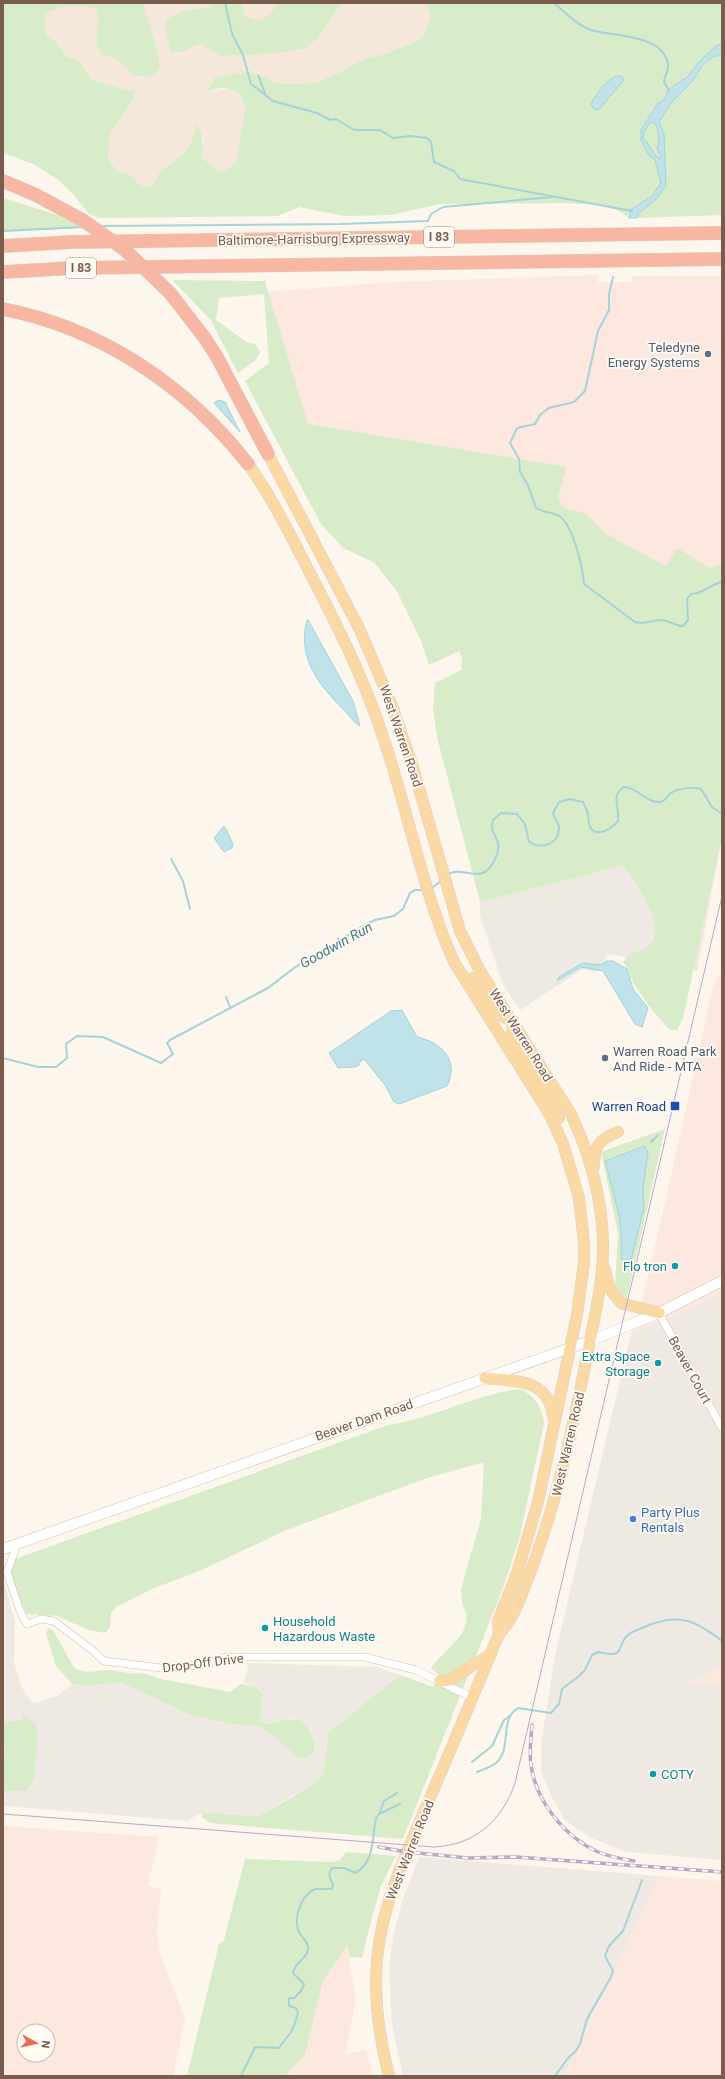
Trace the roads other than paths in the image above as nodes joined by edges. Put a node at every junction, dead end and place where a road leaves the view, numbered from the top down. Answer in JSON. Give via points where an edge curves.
{"nodes":[{"id":1,"x":3,"y":181,"type":"edge"},
{"id":2,"x":722,"y":233,"type":"edge"},
{"id":3,"x":3,"y":246,"type":"edge"},
{"id":4,"x":722,"y":259,"type":"edge"},
{"id":5,"x":3,"y":272,"type":"edge"},
{"id":6,"x":3,"y":309,"type":"edge"},
{"id":7,"x":268,"y":454,"type":"joint"},
{"id":8,"x":248,"y":464,"type":"joint"},
{"id":9,"x":436,"y":917,"type":"junction"},
{"id":10,"x":513,"y":1021,"type":"junction"},
{"id":11,"x":618,"y":1132,"type":"dead end"},
{"id":12,"x":570,"y":1163,"type":"junction"},
{"id":13,"x":593,"y":1173,"type":"junction"},
{"id":14,"x":603,"y":1262,"type":"junction"},
{"id":15,"x":722,"y":1281,"type":"edge"},
{"id":16,"x":659,"y":1313,"type":"junction"},
{"id":17,"x":590,"y":1341,"type":"junction"},
{"id":18,"x":570,"y":1348,"type":"junction"},
{"id":19,"x":485,"y":1378,"type":"junction"},
{"id":20,"x":554,"y":1425,"type":"junction"},
{"id":21,"x":722,"y":1428,"type":"edge"},
{"id":22,"x":17,"y":1545,"type":"junction"},
{"id":23,"x":3,"y":1549,"type":"edge"},
{"id":24,"x":499,"y":1634,"type":"junction"},
{"id":25,"x":491,"y":1654,"type":"junction"},
{"id":26,"x":440,"y":1681,"type":"junction"},
{"id":27,"x":473,"y":1698,"type":"junction"},
{"id":28,"x":388,"y":2076,"type":"edge"}],
"edges":[{"from":1,"to":7,"type":"highway","bridge":true,"via":[[61,207],[84,221],[125,250],[170,293],[217,357]]},
{"from":2,"to":3,"type":"highway","name":"Baltimore-Harrisburg Expressway","number":"I 83","via":[[72,242]]},
{"from":4,"to":5,"type":"highway","name":"Baltimore-Harrisburg Expressway","number":"I 83","via":[[88,268]]},
{"from":6,"to":8,"type":"highway","via":[[33,316],[82,334],[135,361],[195,406]]},
{"from":7,"to":10,"type":"main road","name":"West Warren Road","via":[[346,602],[378,669],[403,736],[460,931],[470,953]]},
{"from":8,"to":9,"type":"main road","name":"West Warren Road","via":[[280,514],[360,676],[386,743]]},
{"from":9,"to":10,"type":"main road","via":[[462,963],[495,1012],[502,1018]]},
{"from":9,"to":12,"type":"main road","name":"West Warren Road","via":[[454,962],[550,1115]]},
{"from":10,"to":12,"type":"main road","via":[[512,1033],[515,1042],[558,1114]]},
{"from":10,"to":13,"type":"main road","name":"West Warren Road","via":[[571,1114]]},
{"from":11,"to":13,"type":"main road","via":[[599,1142],[595,1152]]},
{"from":12,"to":18,"type":"main road","name":"West Warren Road","via":[[582,1220],[584,1264]]},
{"from":13,"to":14,"type":"main road","name":"West Warren Road","via":[[602,1217]]},
{"from":14,"to":16,"type":"main road","via":[[609,1288],[618,1299],[626,1305]]},
{"from":14,"to":17,"type":"main road","name":"West Warren Road"},
{"from":15,"to":16,"type":"main road","name":"Beaver Dam Road"},
{"from":16,"to":17,"type":"main road","name":"Beaver Dam Road"},
{"from":16,"to":21,"type":"street","name":"Beaver Court"},
{"from":17,"to":18,"type":"main road","name":"Beaver Dam Road"},
{"from":17,"to":24,"type":"main road","name":"West Warren Road","via":[[554,1506],[517,1605],[508,1625]]},
{"from":18,"to":19,"type":"main road","name":"Beaver Dam Road"},
{"from":18,"to":20,"type":"main road","name":"West Warren Road"},
{"from":19,"to":20,"type":"main road","via":[[522,1382],[538,1389],[552,1405]]},
{"from":19,"to":22,"type":"main road","name":"Beaver Dam Road"},
{"from":20,"to":24,"type":"main road","name":"West Warren Road","via":[[532,1525],[498,1621]]},
{"from":22,"to":23,"type":"main road","name":"Beaver Dam Road"},
{"from":22,"to":26,"type":"street","name":"Drop-Off Drive","via":[[7,1572],[27,1624],[41,1619],[54,1621],[104,1661],[169,1669],[215,1662],[226,1657],[366,1657],[400,1665]]},
{"from":24,"to":25,"type":"main road","name":"West Warren Road"},
{"from":25,"to":26,"type":"main road","via":[[450,1680]]},
{"from":25,"to":27,"type":"main road","name":"West Warren Road"},
{"from":26,"to":27,"type":"street","name":"Drop-Off Drive"},
{"from":27,"to":28,"type":"main road","name":"West Warren Road","via":[[400,1870],[382,1924],[376,1992],[381,2043]]}]}
